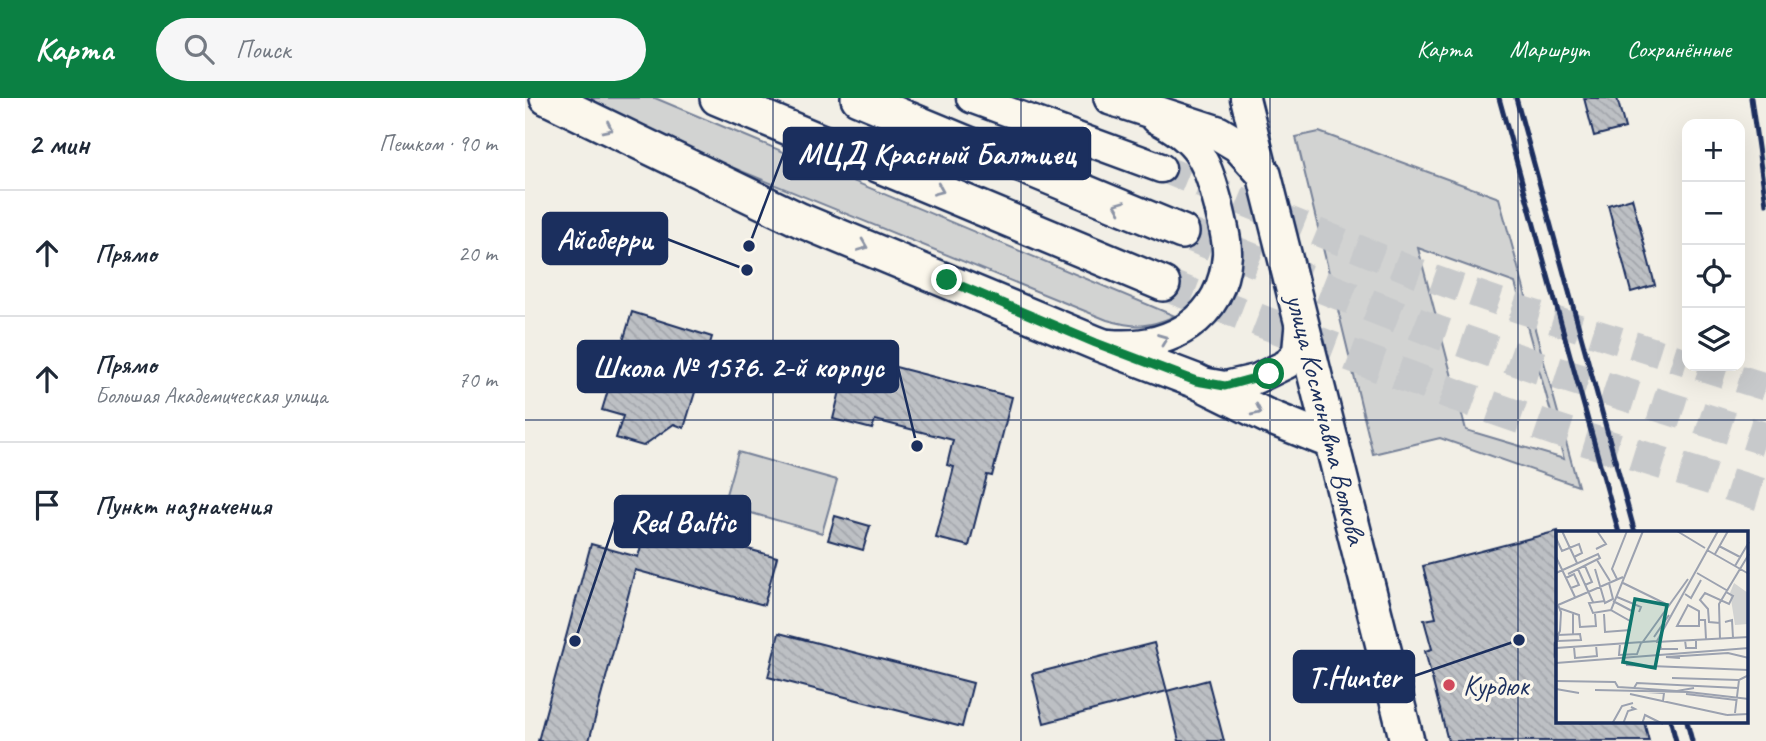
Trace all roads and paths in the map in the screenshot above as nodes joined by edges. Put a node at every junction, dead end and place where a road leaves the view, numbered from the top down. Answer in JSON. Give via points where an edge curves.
{"nodes":[{"id":1,"x":547,"y":98,"type":"edge"},
{"id":2,"x":717,"y":98,"type":"edge"},
{"id":3,"x":858,"y":98,"type":"edge"},
{"id":4,"x":971,"y":98,"type":"edge"},
{"id":5,"x":1164,"y":98,"type":"edge"},
{"id":6,"x":1245,"y":98,"type":"edge"},
{"id":7,"x":1117,"y":100,"type":"edge"},
{"id":8,"x":1161,"y":168,"type":"tunnel mouth"},
{"id":9,"x":1264,"y":174,"type":"junction"},
{"id":10,"x":1182,"y":232,"type":"tunnel mouth"},
{"id":11,"x":1163,"y":284,"type":"tunnel mouth"},
{"id":12,"x":1300,"y":310,"type":"junction"},
{"id":13,"x":1096,"y":343,"type":"junction"},
{"id":14,"x":1196,"y":381,"type":"junction"},
{"id":15,"x":1332,"y":442,"type":"junction"},
{"id":16,"x":1407,"y":741,"type":"edge"}],
"edges":[{"from":1,"to":13,"type":"main road","one_way":true,"via":[[790,216]]},
{"from":2,"to":11,"type":"main road","one_way":true},
{"from":10,"to":3,"type":"main road","one_way":true},
{"from":4,"to":8,"type":"street"},
{"from":5,"to":7,"type":"street"},
{"from":6,"to":9,"type":"street","name":"улица Космонавта Волкова"},
{"from":7,"to":9,"type":"main road","via":[[1218,132],[1238,145]]},
{"from":13,"to":7,"type":"street","one_way":true,"via":[[1155,343],[1195,322],[1211,306],[1223,281],[1227,253],[1210,174],[1195,145],[1164,123]]},
{"from":9,"to":12,"type":"main road","name":"улица Космонавта Волкова"},
{"from":12,"to":14,"type":"street","via":[[1297,351],[1287,364],[1257,379],[1225,386]]},
{"from":12,"to":15,"type":"main road","name":"улица Космонавта Волкова"},
{"from":13,"to":14,"type":"main road"},
{"from":14,"to":15,"type":"main road","one_way":true},
{"from":15,"to":16,"type":"main road","name":"улица Космонавта Волкова"}]}
